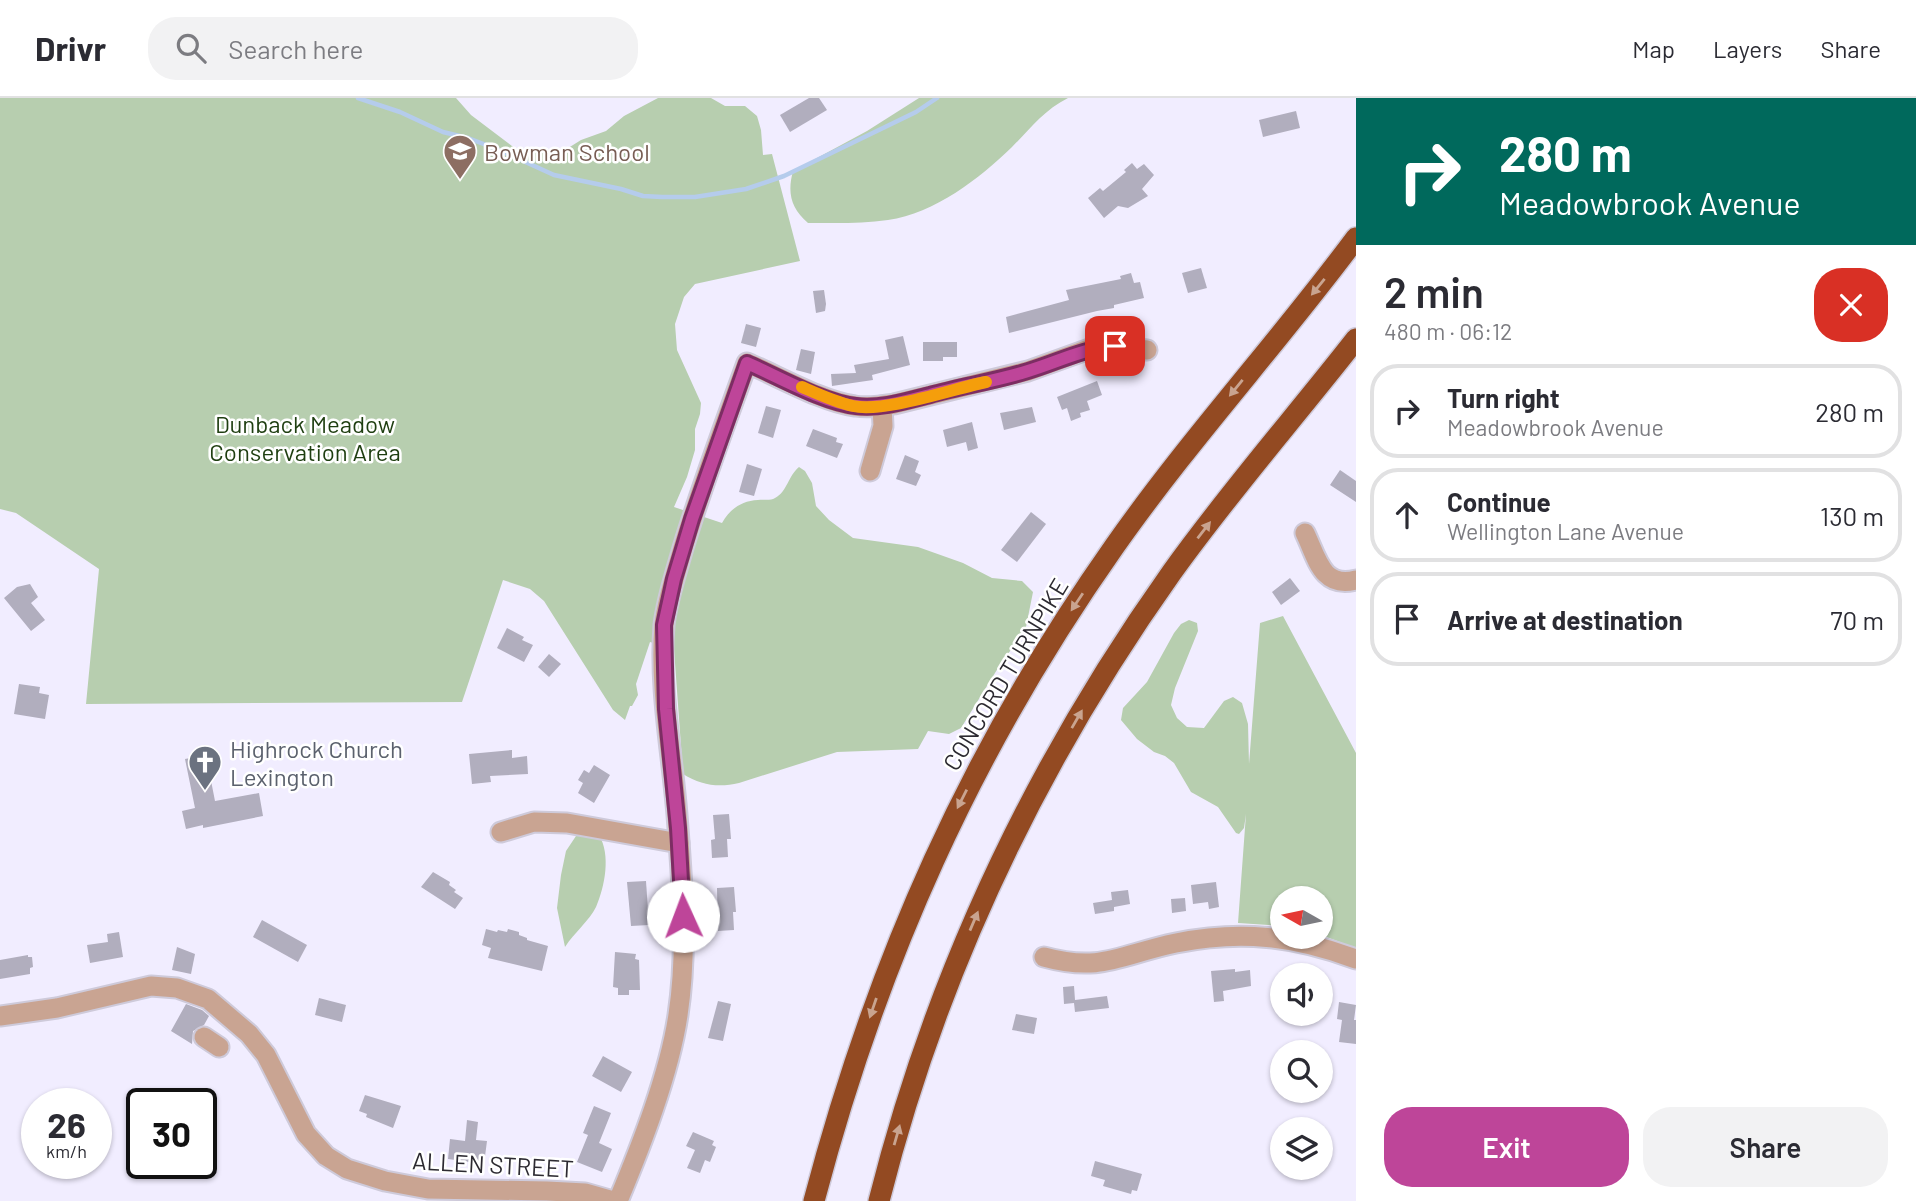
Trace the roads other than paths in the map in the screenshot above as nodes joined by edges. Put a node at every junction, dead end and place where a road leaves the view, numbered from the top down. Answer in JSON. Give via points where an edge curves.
{"nodes":[{"id":1,"x":1356,"y":238,"type":"edge"},
{"id":2,"x":1356,"y":339,"type":"edge"},
{"id":3,"x":1147,"y":349,"type":"dead end"},
{"id":4,"x":882,"y":406,"type":"junction"},
{"id":5,"x":870,"y":471,"type":"dead end"},
{"id":6,"x":1305,"y":533,"type":"dead end"},
{"id":7,"x":1356,"y":580,"type":"edge"},
{"id":8,"x":502,"y":832,"type":"dead end"},
{"id":9,"x":679,"y":843,"type":"junction"},
{"id":10,"x":1044,"y":957,"type":"dead end"},
{"id":11,"x":1356,"y":959,"type":"edge"},
{"id":12,"x":0,"y":1016,"type":"edge"},
{"id":13,"x":615,"y":1201,"type":"edge"},
{"id":14,"x":814,"y":1201,"type":"edge"},
{"id":15,"x":879,"y":1201,"type":"edge"}],
"edges":[{"from":1,"to":14,"type":"highway","name":"CONCORD TURNPIKE","one_way":true,"via":[[1129,526],[1048,647],[986,752],[942,839],[890,961],[846,1087]]},
{"from":15,"to":2,"type":"highway","one_way":true,"via":[[915,1077],[952,975],[1005,852],[1056,755],[1105,672],[1185,554]]},
{"from":3,"to":4,"type":"street","via":[[1092,348],[1028,371]]},
{"from":4,"to":5,"type":"street","via":[[883,426]]},
{"from":4,"to":9,"type":"street","via":[[854,406],[747,363],[692,519],[664,625],[666,709]]},
{"from":6,"to":7,"type":"street","via":[[1328,577],[1339,582]]},
{"from":8,"to":9,"type":"street","via":[[534,822],[568,823]]},
{"from":9,"to":13,"type":"street","via":[[683,961],[678,1016],[653,1108]]},
{"from":10,"to":11,"type":"street","via":[[1100,964],[1178,943],[1241,935],[1301,943]]},
{"from":12,"to":13,"type":"street","name":"ALLEN STREET","via":[[150,986],[177,988],[208,999],[249,1034],[266,1055],[306,1133],[326,1156],[347,1170],[428,1189],[547,1191]]}]}
